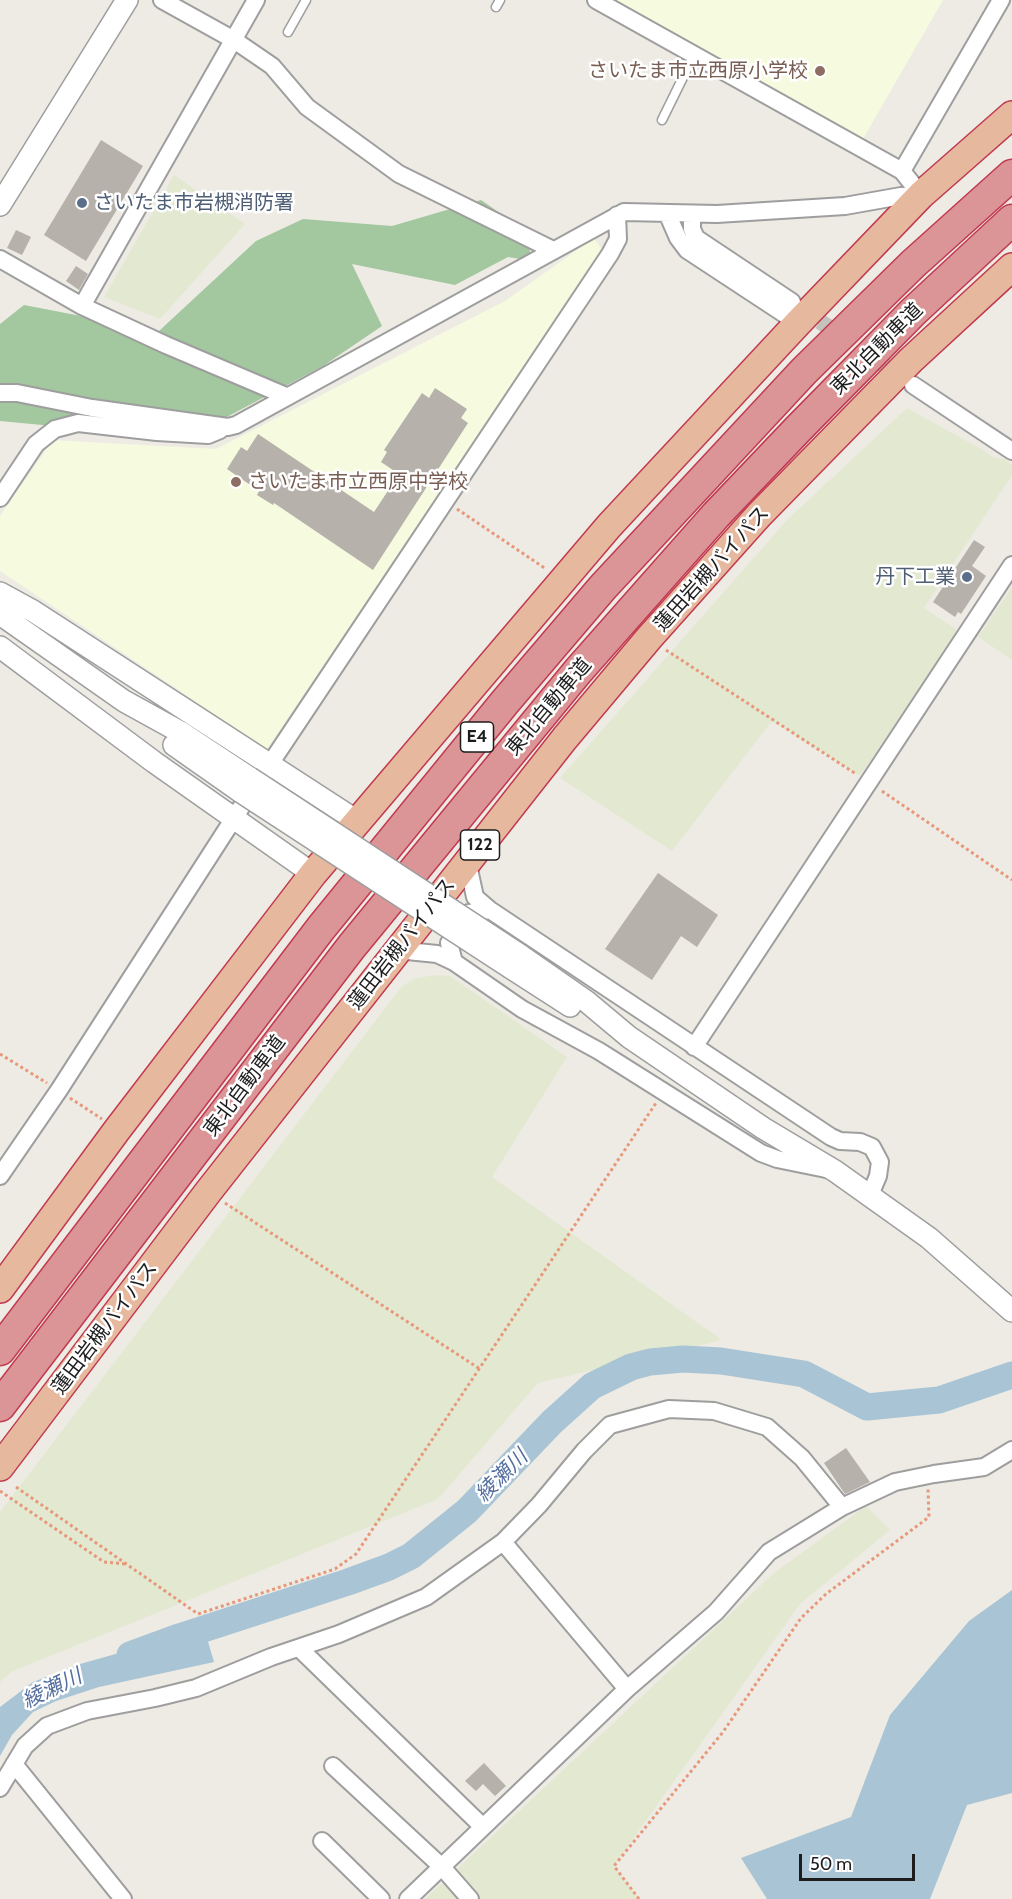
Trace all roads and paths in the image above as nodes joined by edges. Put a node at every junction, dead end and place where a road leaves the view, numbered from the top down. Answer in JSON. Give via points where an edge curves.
{"nodes":[{"id":1,"x":127,"y":0,"type":"edge"},
{"id":2,"x":162,"y":0,"type":"edge"},
{"id":3,"x":256,"y":0,"type":"edge"},
{"id":4,"x":306,"y":0,"type":"edge"},
{"id":5,"x":1001,"y":0,"type":"edge"},
{"id":6,"x":604,"y":2,"type":"edge"},
{"id":7,"x":288,"y":32,"type":"dead end"},
{"id":8,"x":234,"y":40,"type":"junction"},
{"id":9,"x":694,"y":55,"type":"junction"},
{"id":10,"x":1012,"y":115,"type":"edge"},
{"id":11,"x":662,"y":120,"type":"dead end"},
{"id":12,"x":902,"y":171,"type":"junction"},
{"id":13,"x":1012,"y":175,"type":"edge"},
{"id":14,"x":921,"y":195,"type":"junction"},
{"id":15,"x":0,"y":205,"type":"edge"},
{"id":16,"x":667,"y":213,"type":"junction"},
{"id":17,"x":692,"y":214,"type":"junction"},
{"id":18,"x":617,"y":215,"type":"junction"},
{"id":19,"x":1012,"y":220,"type":"edge"},
{"id":20,"x":553,"y":250,"type":"junction"},
{"id":21,"x":0,"y":259,"type":"edge"},
{"id":22,"x":1012,"y":267,"type":"edge"},
{"id":23,"x":82,"y":306,"type":"junction"},
{"id":24,"x":795,"y":313,"type":"junction"},
{"id":25,"x":914,"y":385,"type":"tunnel mouth"},
{"id":26,"x":0,"y":393,"type":"edge"},
{"id":27,"x":286,"y":396,"type":"junction"},
{"id":28,"x":228,"y":427,"type":"junction"},
{"id":29,"x":1012,"y":451,"type":"edge"},
{"id":30,"x":0,"y":498,"type":"edge"},
{"id":31,"x":445,"y":501,"type":"junction"},
{"id":32,"x":1012,"y":565,"type":"edge"},
{"id":33,"x":563,"y":580,"type":"junction"},
{"id":34,"x":0,"y":592,"type":"edge"},
{"id":35,"x":6,"y":625,"type":"edge"},
{"id":36,"x":649,"y":638,"type":"junction"},
{"id":37,"x":0,"y":647,"type":"edge"},
{"id":38,"x":269,"y":766,"type":"junction"},
{"id":39,"x":869,"y":783,"type":"junction"},
{"id":40,"x":234,"y":819,"type":"junction"},
{"id":41,"x":357,"y":821,"type":"junction"},
{"id":42,"x":467,"y":860,"type":"junction"},
{"id":43,"x":313,"y":874,"type":"junction"},
{"id":44,"x":1012,"y":880,"type":"edge"},
{"id":45,"x":490,"y":910,"type":"junction"},
{"id":46,"x":397,"y":950,"type":"junction"},
{"id":47,"x":454,"y":962,"type":"junction"},
{"id":48,"x":694,"y":1047,"type":"junction"},
{"id":49,"x":0,"y":1054,"type":"edge"},
{"id":50,"x":59,"y":1090,"type":"junction"},
{"id":51,"x":664,"y":1091,"type":"junction"},
{"id":52,"x":117,"y":1130,"type":"junction"},
{"id":53,"x":835,"y":1171,"type":"junction"},
{"id":54,"x":0,"y":1176,"type":"edge"},
{"id":55,"x":208,"y":1192,"type":"junction"},
{"id":56,"x":870,"y":1195,"type":"junction"},
{"id":57,"x":0,"y":1289,"type":"edge"},
{"id":58,"x":1012,"y":1311,"type":"edge"},
{"id":59,"x":0,"y":1350,"type":"edge"},
{"id":60,"x":480,"y":1369,"type":"junction"},
{"id":61,"x":0,"y":1406,"type":"edge"},
{"id":62,"x":1012,"y":1450,"type":"edge"},
{"id":63,"x":927,"y":1476,"type":"junction"},
{"id":64,"x":8,"y":1477,"type":"edge"},
{"id":65,"x":0,"y":1491,"type":"edge"},
{"id":66,"x":842,"y":1507,"type":"junction"},
{"id":67,"x":503,"y":1542,"type":"junction"},
{"id":68,"x":128,"y":1564,"type":"junction"},
{"id":69,"x":299,"y":1648,"type":"junction"},
{"id":70,"x":627,"y":1689,"type":"junction"},
{"id":71,"x":14,"y":1764,"type":"junction"},
{"id":72,"x":333,"y":1766,"type":"dead end"},
{"id":73,"x":0,"y":1788,"type":"edge"},
{"id":74,"x":483,"y":1827,"type":"junction"},
{"id":75,"x":322,"y":1841,"type":"dead end"},
{"id":76,"x":442,"y":1867,"type":"junction"},
{"id":77,"x":123,"y":1899,"type":"edge"},
{"id":78,"x":381,"y":1899,"type":"edge"},
{"id":79,"x":408,"y":1899,"type":"edge"},
{"id":80,"x":470,"y":1899,"type":"edge"},
{"id":81,"x":639,"y":1899,"type":"edge"}],
"edges":[{"from":1,"to":15,"type":"street"},
{"from":2,"to":8,"type":"street"},
{"from":3,"to":8,"type":"street"},
{"from":4,"to":7,"type":"lane"},
{"from":5,"to":12,"type":"street"},
{"from":6,"to":9,"type":"street"},
{"from":8,"to":20,"type":"street","via":[[272,66],[307,107],[399,174]]},
{"from":8,"to":23,"type":"street"},
{"from":9,"to":11,"type":"lane"},
{"from":9,"to":12,"type":"street"},
{"from":10,"to":14,"type":"highway"},
{"from":12,"to":14,"type":"street"},
{"from":13,"to":59,"type":"highway","name":"東北自動車道","number":"E4","via":[[913,264],[804,371],[603,587],[321,928]]},
{"from":14,"to":17,"type":"street","via":[[845,206]]},
{"from":14,"to":24,"type":"highway"},
{"from":16,"to":17,"type":"street"},
{"from":16,"to":18,"type":"street"},
{"from":16,"to":24,"type":"street","via":[[687,250]]},
{"from":17,"to":24,"type":"street","via":[[696,238]]},
{"from":18,"to":20,"type":"street"},
{"from":18,"to":31,"type":"street","via":[[618,239],[610,254]]},
{"from":19,"to":61,"type":"highway","name":"東北自動車道","number":"E4","via":[[913,312],[773,454],[578,671],[352,946]]},
{"from":20,"to":27,"type":"street"},
{"from":21,"to":23,"type":"street"},
{"from":22,"to":36,"type":"highway","name":"蓮田岩槻バイパス","number":"122","via":[[912,360],[759,515]]},
{"from":23,"to":27,"type":"street"},
{"from":24,"to":33,"type":"highway"},
{"from":25,"to":29,"type":"street"},
{"from":26,"to":28,"type":"street"},
{"from":27,"to":28,"type":"street"},
{"from":28,"to":30,"type":"street","via":[[208,435],[78,423],[54,429],[36,444]]},
{"from":31,"to":33,"type":"path"},
{"from":31,"to":38,"type":"street"},
{"from":32,"to":39,"type":"street"},
{"from":33,"to":41,"type":"highway"},
{"from":34,"to":38,"type":"street"},
{"from":35,"to":53,"type":"street","bridge":true,"via":[[124,700],[174,744],[246,785],[515,961],[576,1010],[629,1037],[763,1128]]},
{"from":36,"to":39,"type":"path"},
{"from":36,"to":42,"type":"highway","name":"蓮田岩槻バイパス","number":"122"},
{"from":37,"to":40,"type":"street"},
{"from":38,"to":40,"type":"street"},
{"from":38,"to":41,"type":"street"},
{"from":39,"to":44,"type":"path"},
{"from":39,"to":48,"type":"street"},
{"from":40,"to":43,"type":"street"},
{"from":40,"to":50,"type":"street"},
{"from":41,"to":43,"type":"highway"},
{"from":42,"to":45,"type":"street","via":[[475,897]]},
{"from":42,"to":46,"type":"highway","name":"蓮田岩槻バイパス","number":"122"},
{"from":43,"to":52,"type":"highway"},
{"from":45,"to":47,"type":"street","via":[[469,913],[449,943]]},
{"from":45,"to":48,"type":"street"},
{"from":46,"to":47,"type":"street","via":[[437,954]]},
{"from":46,"to":55,"type":"highway","name":"蓮田岩槻バイパス","number":"122"},
{"from":47,"to":51,"type":"street","via":[[522,1009]]},
{"from":48,"to":56,"type":"street","via":[[831,1137],[872,1148],[880,1162]]},
{"from":49,"to":50,"type":"path"},
{"from":50,"to":52,"type":"path"},
{"from":50,"to":54,"type":"street"},
{"from":51,"to":53,"type":"street","via":[[762,1153]]},
{"from":51,"to":60,"type":"path"},
{"from":52,"to":57,"type":"highway"},
{"from":53,"to":56,"type":"street"},
{"from":55,"to":60,"type":"path"},
{"from":55,"to":64,"type":"highway","name":"蓮田岩槻バイパス","number":"122"},
{"from":56,"to":58,"type":"street","via":[[929,1238]]},
{"from":60,"to":68,"type":"path","via":[[356,1554],[335,1569],[198,1614]]},
{"from":62,"to":63,"type":"street","via":[[984,1467]]},
{"from":63,"to":66,"type":"street","via":[[895,1482]]},
{"from":63,"to":81,"type":"path","via":[[929,1517],[826,1594],[801,1618],[723,1732],[614,1866]]},
{"from":64,"to":68,"type":"path"},
{"from":65,"to":68,"type":"path","via":[[104,1562]]},
{"from":66,"to":67,"type":"street","via":[[802,1458],[767,1427],[714,1411],[669,1409],[610,1425]]},
{"from":66,"to":70,"type":"street","via":[[769,1552],[716,1612]]},
{"from":67,"to":69,"type":"street","via":[[426,1597]]},
{"from":67,"to":70,"type":"street"},
{"from":69,"to":71,"type":"street","via":[[195,1688],[87,1711],[47,1726],[25,1746]]},
{"from":69,"to":74,"type":"street"},
{"from":70,"to":74,"type":"street"},
{"from":71,"to":73,"type":"street"},
{"from":71,"to":77,"type":"street"},
{"from":72,"to":76,"type":"street"},
{"from":74,"to":76,"type":"street"},
{"from":75,"to":78,"type":"street"},
{"from":76,"to":79,"type":"street"},
{"from":76,"to":80,"type":"street"}]}
